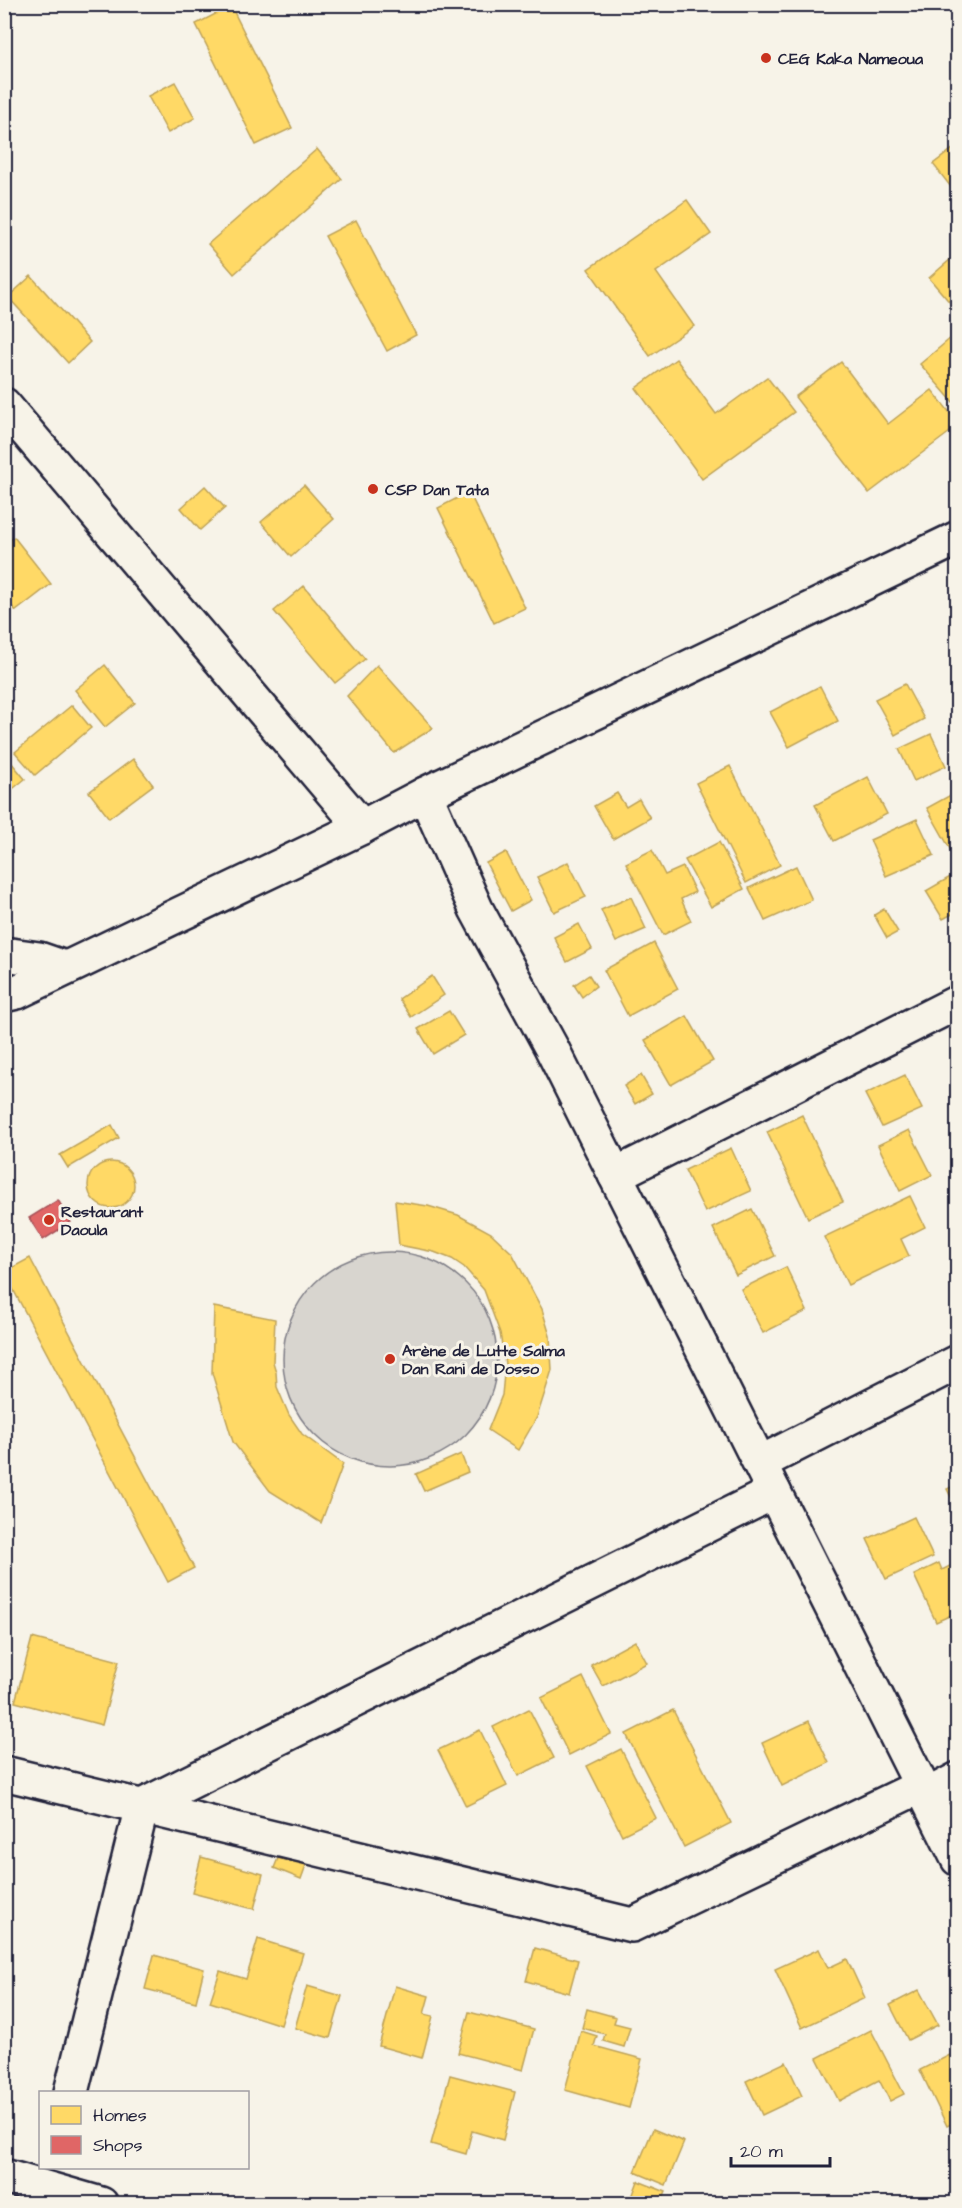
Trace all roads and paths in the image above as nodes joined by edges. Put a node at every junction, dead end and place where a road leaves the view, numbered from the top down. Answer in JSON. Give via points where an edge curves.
{"nodes":[{"id":1,"x":4,"y":405,"type":"edge"},
{"id":2,"x":957,"y":538,"type":"edge"},
{"id":3,"x":424,"y":795,"type":"junction"},
{"id":4,"x":362,"y":827,"type":"junction"},
{"id":5,"x":4,"y":954,"type":"edge"},
{"id":6,"x":65,"y":968,"type":"junction"},
{"id":7,"x":4,"y":994,"type":"edge"},
{"id":8,"x":957,"y":1002,"type":"edge"},
{"id":9,"x":615,"y":1175,"type":"junction"},
{"id":10,"x":957,"y":1362,"type":"edge"},
{"id":11,"x":760,"y":1463,"type":"junction"},
{"id":12,"x":774,"y":1492,"type":"junction"},
{"id":13,"x":4,"y":1773,"type":"edge"},
{"id":14,"x":957,"y":1779,"type":"edge"},
{"id":15,"x":923,"y":1791,"type":"junction"},
{"id":16,"x":142,"y":1806,"type":"junction"},
{"id":17,"x":957,"y":1859,"type":"edge"},
{"id":18,"x":71,"y":2091,"type":"edge"},
{"id":19,"x":4,"y":2176,"type":"edge"},
{"id":20,"x":48,"y":2186,"type":"edge"},
{"id":21,"x":101,"y":2204,"type":"edge"}],
"edges":[{"from":1,"to":4,"type":"street"},
{"from":2,"to":3,"type":"street"},
{"from":3,"to":4,"type":"street"},
{"from":3,"to":9,"type":"street","via":[[476,909]]},
{"from":4,"to":6,"type":"street"},
{"from":5,"to":6,"type":"street"},
{"from":6,"to":7,"type":"street","via":[[17,992]]},
{"from":8,"to":9,"type":"street"},
{"from":9,"to":11,"type":"street"},
{"from":10,"to":11,"type":"street"},
{"from":11,"to":12,"type":"street"},
{"from":12,"to":15,"type":"street"},
{"from":12,"to":16,"type":"street"},
{"from":13,"to":16,"type":"street"},
{"from":14,"to":15,"type":"street"},
{"from":15,"to":16,"type":"street","via":[[632,1925]]},
{"from":15,"to":17,"type":"street"},
{"from":16,"to":18,"type":"street"},
{"from":19,"to":20,"type":"street"},
{"from":20,"to":21,"type":"street"}]}
